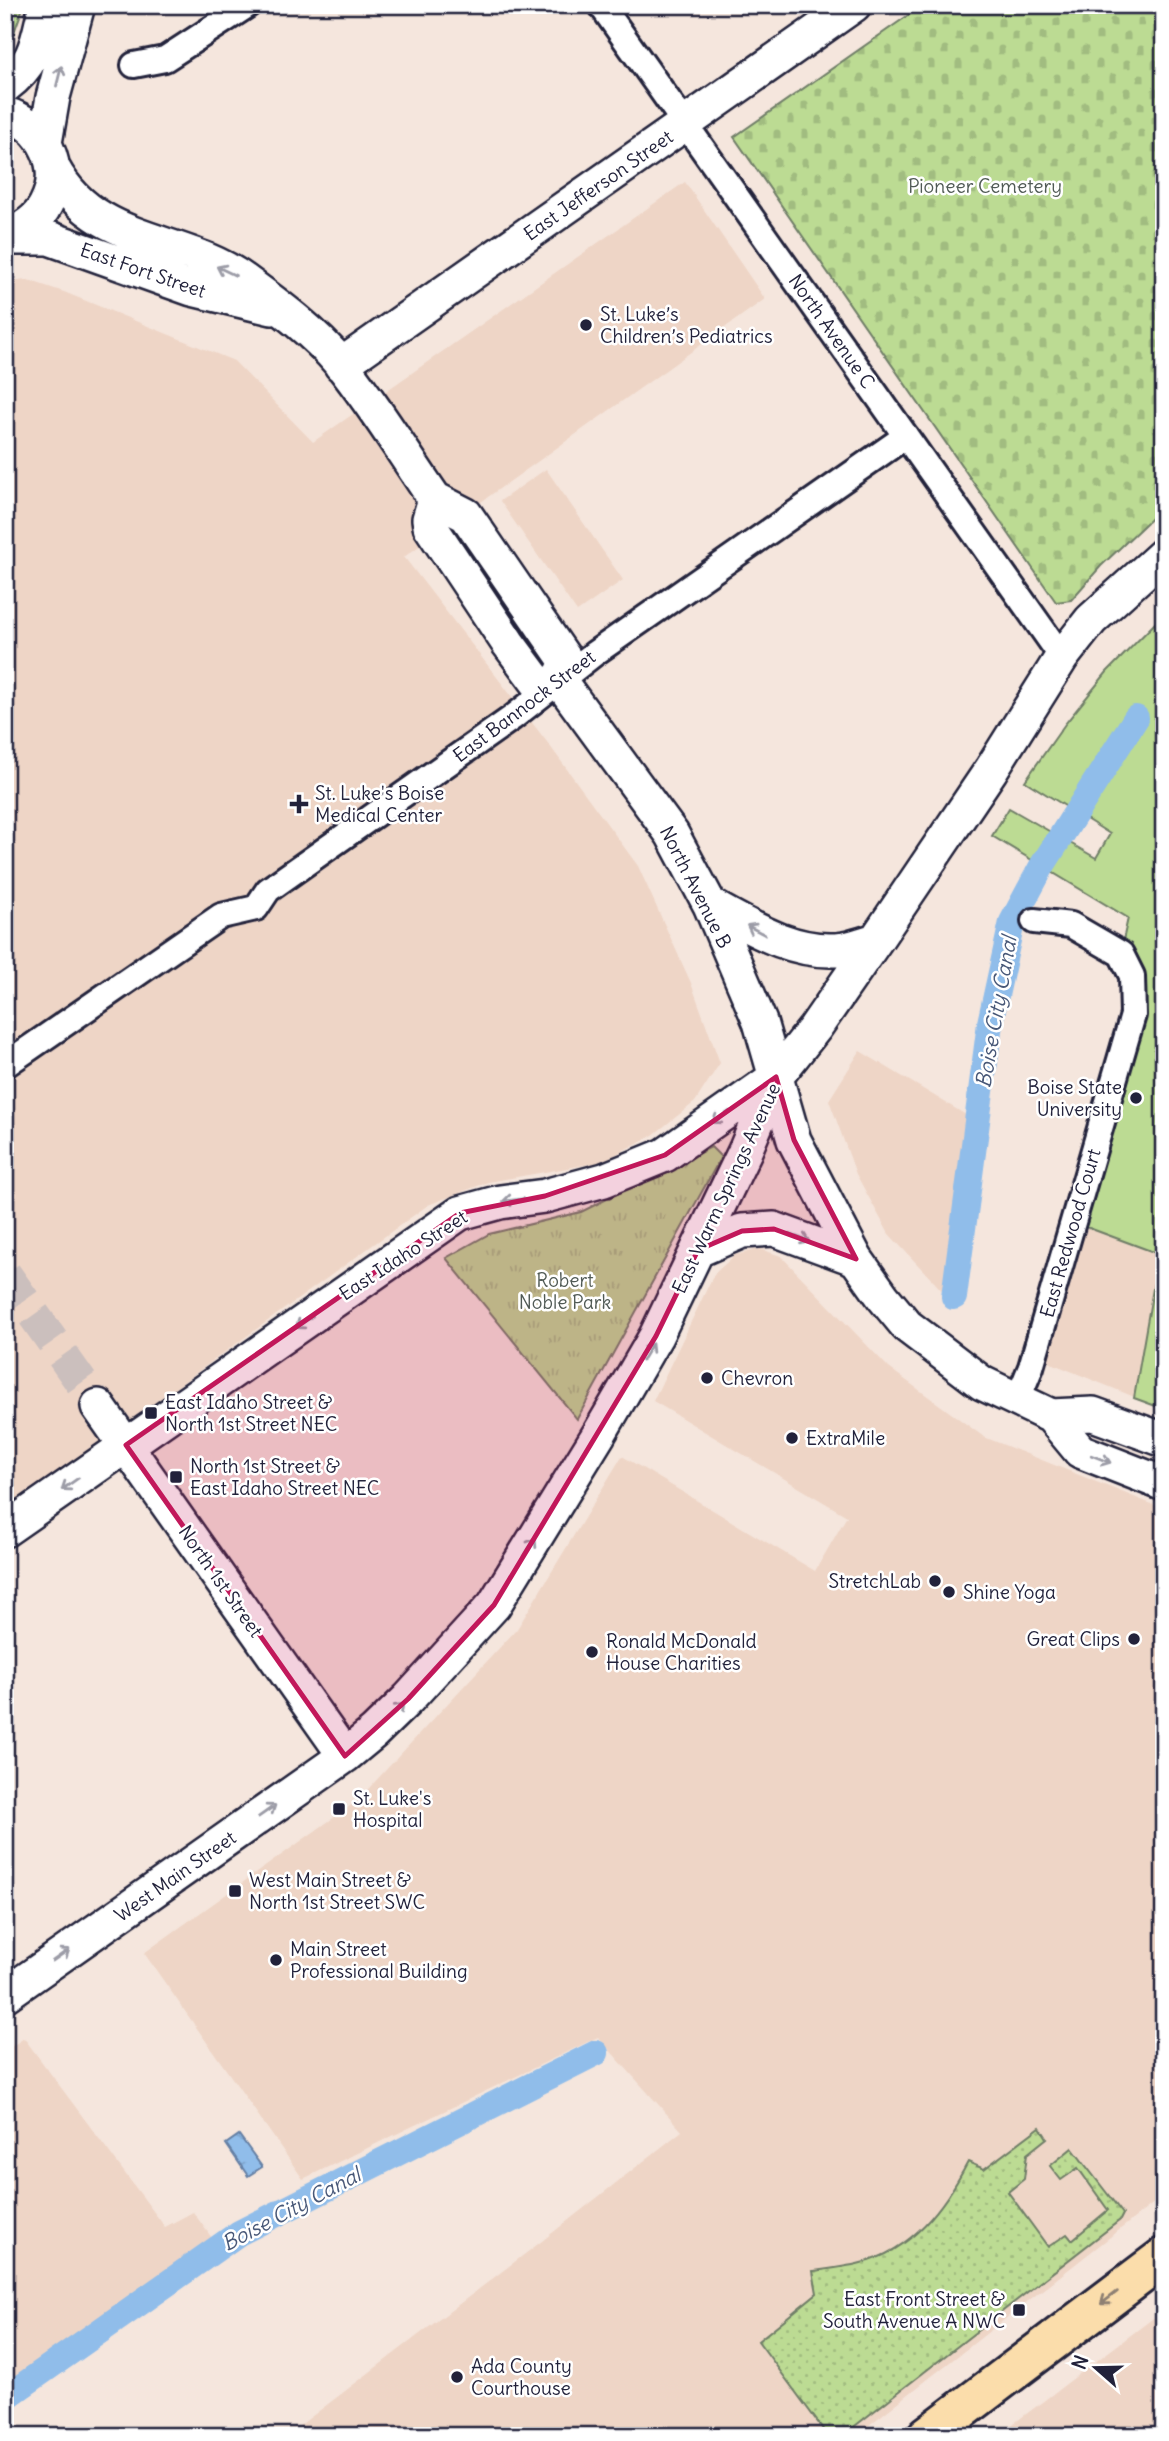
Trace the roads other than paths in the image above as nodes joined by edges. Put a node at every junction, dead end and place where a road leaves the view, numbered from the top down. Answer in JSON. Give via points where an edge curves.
{"nodes":[{"id":1,"x":46,"y":5,"type":"edge"},
{"id":2,"x":78,"y":5,"type":"edge"},
{"id":3,"x":248,"y":5,"type":"edge"},
{"id":4,"x":601,"y":5,"type":"edge"},
{"id":5,"x":854,"y":5,"type":"edge"},
{"id":6,"x":134,"y":65,"type":"dead end"},
{"id":7,"x":5,"y":86,"type":"edge"},
{"id":8,"x":5,"y":114,"type":"edge"},
{"id":9,"x":686,"y":124,"type":"junction"},
{"id":10,"x":49,"y":155,"type":"junction"},
{"id":11,"x":5,"y":237,"type":"edge"},
{"id":12,"x":281,"y":310,"type":"junction"},
{"id":13,"x":341,"y":365,"type":"junction"},
{"id":14,"x":906,"y":436,"type":"junction"},
{"id":15,"x":1164,"y":554,"type":"edge"},
{"id":16,"x":1062,"y":657,"type":"junction"},
{"id":17,"x":559,"y":680,"type":"junction"},
{"id":18,"x":709,"y":905,"type":"junction"},
{"id":19,"x":1034,"y":921,"type":"dead end"},
{"id":20,"x":876,"y":940,"type":"junction"},
{"id":21,"x":5,"y":1065,"type":"edge"},
{"id":22,"x":776,"y":1077,"type":"junction"},
{"id":23,"x":698,"y":1251,"type":"junction"},
{"id":24,"x":856,"y":1259,"type":"junction"},
{"id":25,"x":1017,"y":1401,"type":"junction"},
{"id":26,"x":98,"y":1405,"type":"tunnel mouth"},
{"id":27,"x":1051,"y":1416,"type":"junction"},
{"id":28,"x":1163,"y":1440,"type":"edge"},
{"id":29,"x":126,"y":1445,"type":"junction"},
{"id":30,"x":1164,"y":1484,"type":"edge"},
{"id":31,"x":5,"y":1530,"type":"edge"},
{"id":32,"x":345,"y":1756,"type":"junction"},
{"id":33,"x":5,"y":1994,"type":"edge"},
{"id":34,"x":1164,"y":2257,"type":"edge"},
{"id":35,"x":927,"y":2436,"type":"edge"}],
"edges":[{"from":1,"to":7,"type":"main road","via":[[33,57]]},
{"from":10,"to":2,"type":"main road","one_way":true,"via":[[53,97]]},
{"from":3,"to":6,"type":"street","via":[[165,59]]},
{"from":4,"to":9,"type":"street","name":"North Avenue C"},
{"from":5,"to":9,"type":"main road","name":"East Jefferson Street"},
{"from":8,"to":10,"type":"main road","name":"East Fort Street","via":[[32,127]]},
{"from":9,"to":13,"type":"main road","name":"East Jefferson Street"},
{"from":9,"to":14,"type":"street","name":"North Avenue C"},
{"from":10,"to":11,"type":"main road","via":[[52,187],[46,204],[21,231]]},
{"from":12,"to":10,"type":"main road","name":"East Fort Street","one_way":true,"via":[[232,273],[122,231],[81,205],[62,184]]},
{"from":11,"to":12,"type":"main road","name":"East Fort Street","via":[[49,238],[192,289]]},
{"from":12,"to":13,"type":"main road","name":"East Fort Street","via":[[307,329]]},
{"from":13,"to":17,"type":"main road","via":[[435,499],[466,515],[552,639],[567,662]]},
{"from":14,"to":16,"type":"street","name":"North Avenue C"},
{"from":14,"to":17,"type":"street","name":"East Bannock Street"},
{"from":15,"to":16,"type":"main road","name":"East Warm Springs Avenue","via":[[1091,620]]},
{"from":16,"to":20,"type":"main road","name":"East Warm Springs Avenue"},
{"from":17,"to":18,"type":"main road","name":"North Avenue B","via":[[672,834]]},
{"from":17,"to":21,"type":"street","name":"East Bannock Street","via":[[268,890],[256,908],[220,916]]},
{"from":20,"to":18,"type":"main road","one_way":true,"via":[[842,949],[806,947],[770,937]]},
{"from":18,"to":22,"type":"main road","name":"North Avenue B","via":[[760,1021]]},
{"from":19,"to":25,"type":"street","name":"East Redwood Court","via":[[1071,925],[1121,954],[1132,976],[1133,1015],[1031,1367]]},
{"from":20,"to":22,"type":"main road","name":"East Warm Springs Avenue"},
{"from":22,"to":23,"type":"main road","name":"East Warm Springs Avenue"},
{"from":22,"to":24,"type":"main road","name":"North Avenue B","via":[[794,1140]]},
{"from":22,"to":29,"type":"main road","name":"East Idaho Street","one_way":true,"via":[[665,1155],[604,1180],[460,1213]]},
{"from":23,"to":24,"type":"main road","one_way":true,"via":[[742,1231],[775,1228]]},
{"from":32,"to":23,"type":"main road","name":"East Warm Springs Avenue","one_way":true,"via":[[408,1699],[494,1605],[621,1397]]},
{"from":24,"to":25,"type":"main road","name":"North Avenue B","via":[[908,1326],[982,1383]]},
{"from":25,"to":27,"type":"main road","name":"North Avenue B"},
{"from":26,"to":29,"type":"main road","name":"North 1st Street"},
{"from":27,"to":28,"type":"main road","via":[[1093,1414]]},
{"from":27,"to":30,"type":"main road","one_way":true,"via":[[1080,1451]]},
{"from":29,"to":31,"type":"main road","name":"East Idaho Street","one_way":true},
{"from":29,"to":32,"type":"main road","name":"North 1st Street"},
{"from":33,"to":32,"type":"main road","name":"West Main Street","one_way":true},
{"from":34,"to":35,"type":"main road","one_way":true}]}
